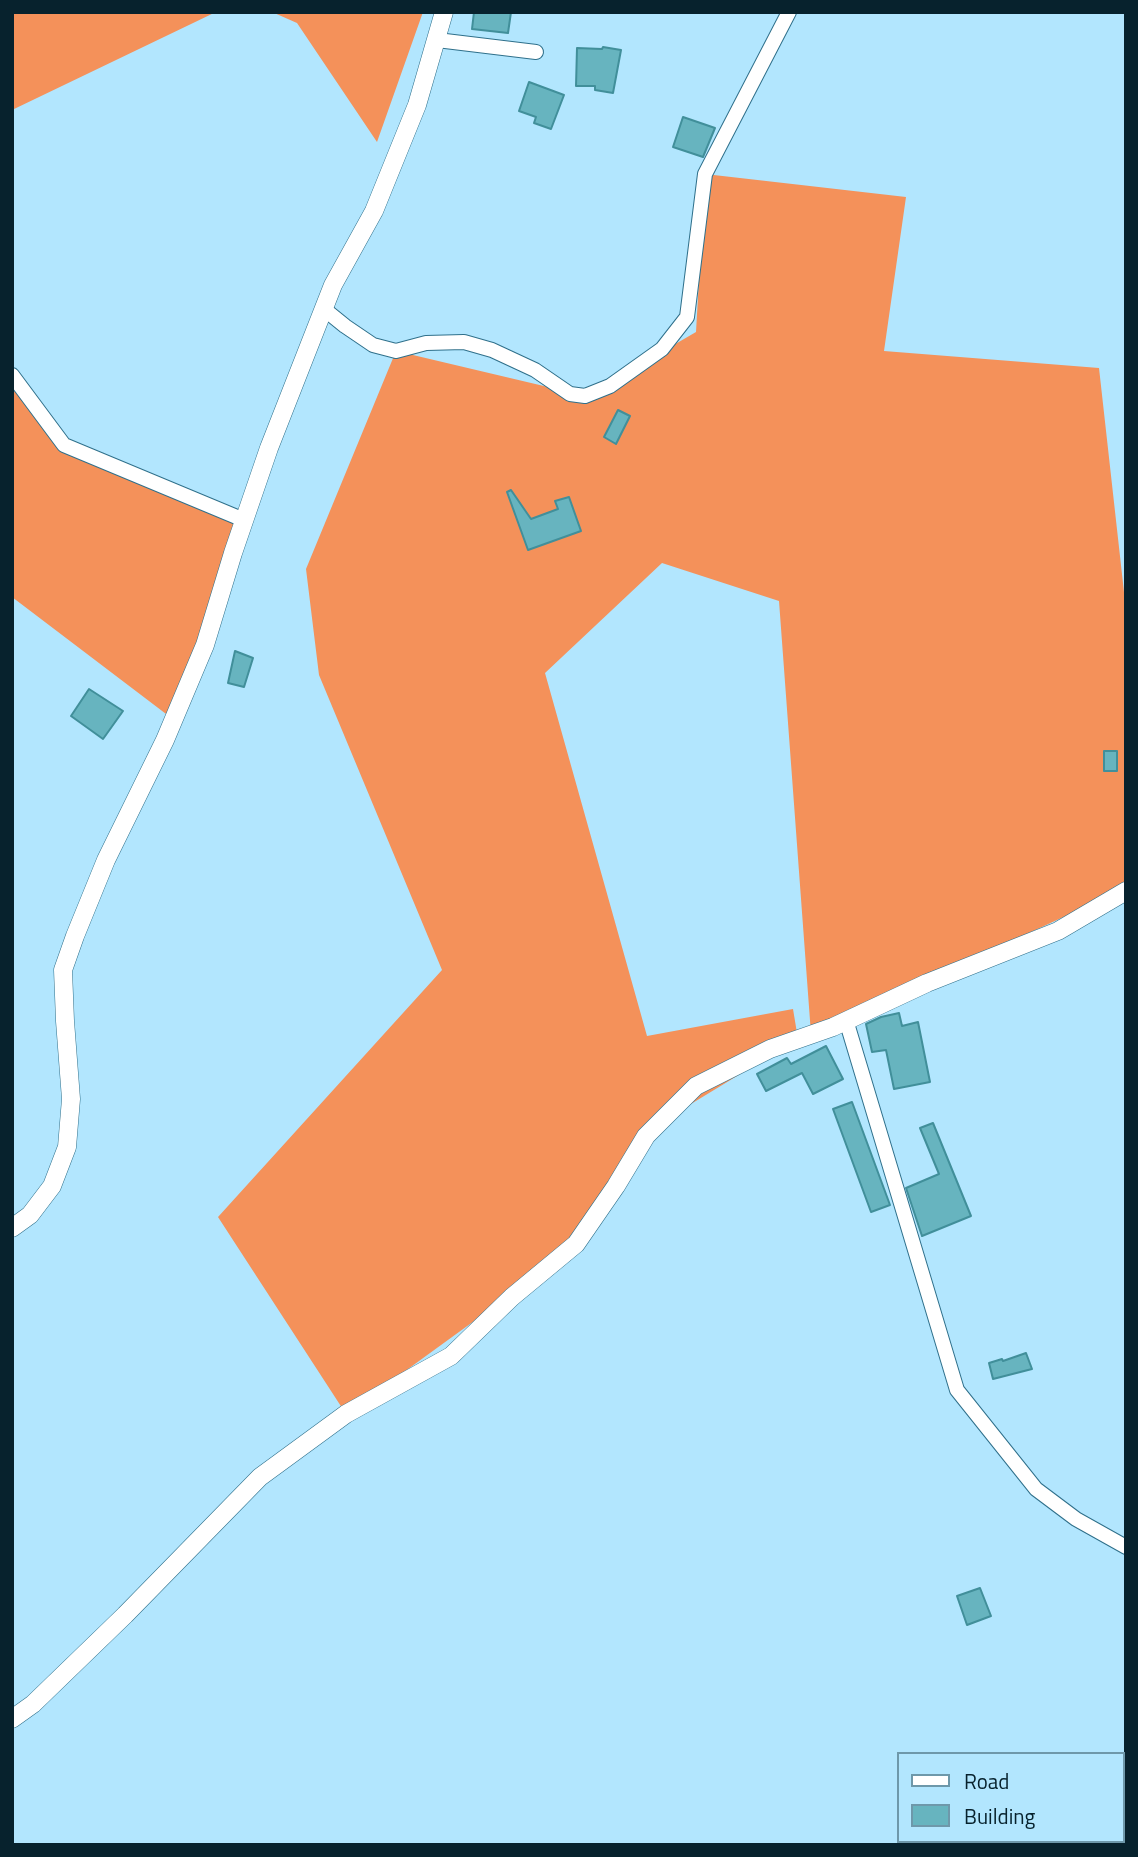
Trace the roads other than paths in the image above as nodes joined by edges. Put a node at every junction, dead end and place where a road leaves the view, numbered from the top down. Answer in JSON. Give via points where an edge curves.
{"nodes":[{"id":1,"x":444,"y":12,"type":"edge"},
{"id":2,"x":789,"y":12,"type":"edge"},
{"id":3,"x":437,"y":40,"type":"junction"},
{"id":4,"x":537,"y":52,"type":"dead end"},
{"id":5,"x":324,"y":309,"type":"junction"},
{"id":6,"x":12,"y":375,"type":"edge"},
{"id":7,"x":244,"y":520,"type":"junction"},
{"id":8,"x":1126,"y":891,"type":"edge"},
{"id":9,"x":846,"y":1020,"type":"junction"},
{"id":10,"x":14,"y":1226,"type":"edge"},
{"id":11,"x":1126,"y":1547,"type":"edge"},
{"id":12,"x":12,"y":1719,"type":"edge"}],
"edges":[{"from":1,"to":3,"type":"street"},
{"from":2,"to":5,"type":"street","via":[[705,174],[687,317],[662,349],[610,386],[585,396],[570,394],[535,370],[464,342],[396,351],[373,345]]},
{"from":3,"to":4,"type":"street"},
{"from":3,"to":5,"type":"street","via":[[374,211]]},
{"from":5,"to":7,"type":"street"},
{"from":6,"to":7,"type":"street","via":[[64,445]]},
{"from":7,"to":10,"type":"street","via":[[205,645],[106,860],[63,971],[71,1100],[67,1147],[52,1186],[30,1215]]},
{"from":8,"to":9,"type":"street","via":[[1058,931]]},
{"from":9,"to":11,"type":"street","via":[[957,1391],[1036,1489],[1076,1519]]},
{"from":9,"to":12,"type":"street","via":[[770,1049],[696,1086],[646,1136],[576,1244],[451,1356],[346,1414],[260,1477],[125,1615]]}]}
